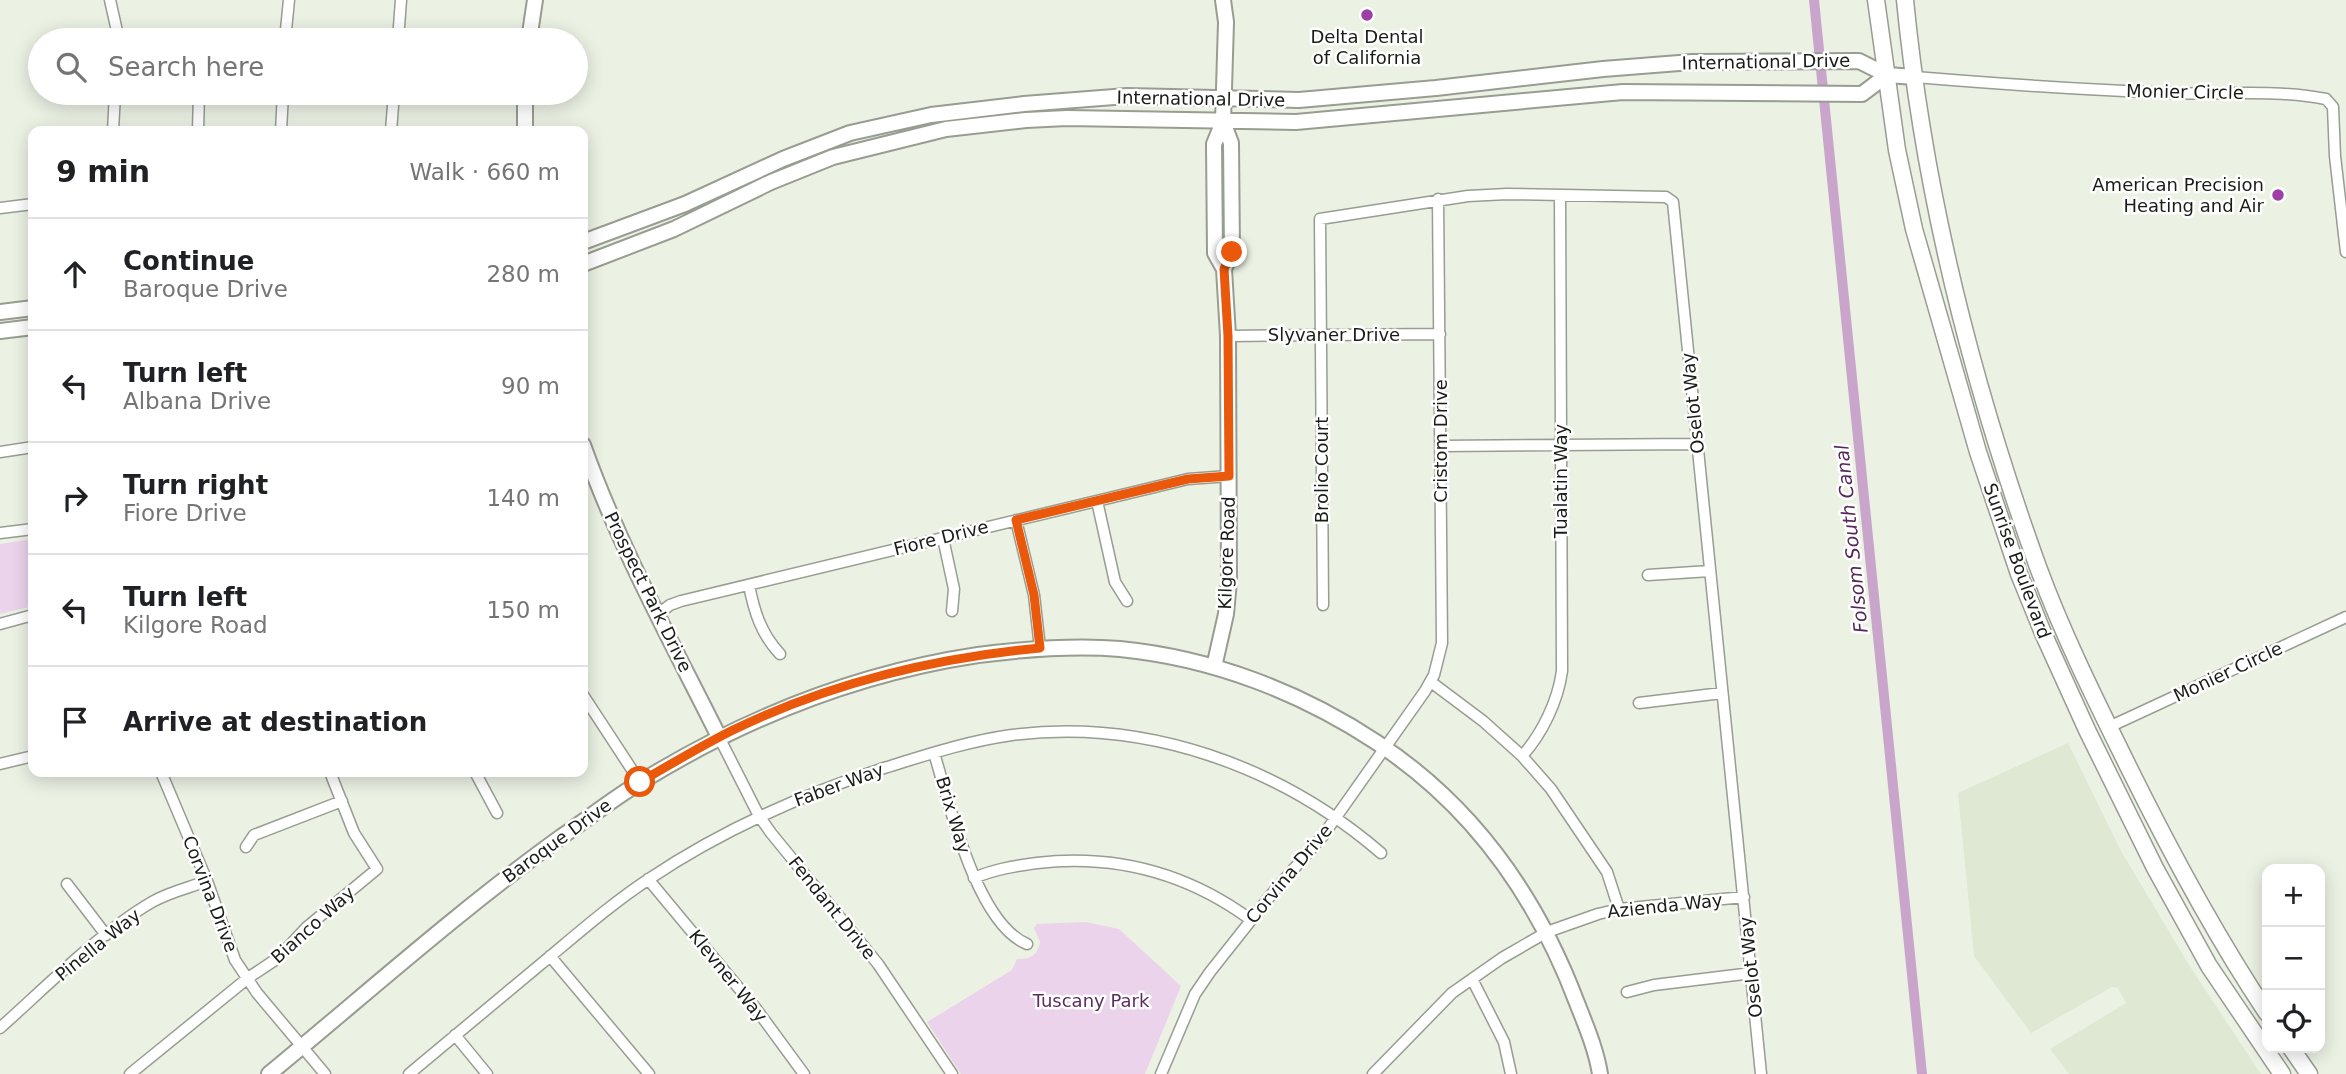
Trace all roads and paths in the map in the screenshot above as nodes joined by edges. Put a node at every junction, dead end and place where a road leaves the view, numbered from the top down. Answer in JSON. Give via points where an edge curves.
{"nodes":[{"id":1,"x":110,"y":0,"type":"edge"},
{"id":2,"x":289,"y":0,"type":"edge"},
{"id":3,"x":401,"y":0,"type":"edge"},
{"id":4,"x":535,"y":0,"type":"edge"},
{"id":5,"x":1223,"y":0,"type":"edge"},
{"id":6,"x":1876,"y":0,"type":"edge"},
{"id":7,"x":1905,"y":0,"type":"edge"},
{"id":8,"x":116,"y":28,"type":"edge"},
{"id":9,"x":286,"y":28,"type":"edge"},
{"id":10,"x":399,"y":28,"type":"edge"},
{"id":11,"x":531,"y":28,"type":"edge"},
{"id":12,"x":1887,"y":75,"type":"junction"},
{"id":13,"x":1915,"y":77,"type":"junction"},
{"id":14,"x":1224,"y":98,"type":"junction"},
{"id":15,"x":114,"y":105,"type":"edge"},
{"id":16,"x":199,"y":105,"type":"edge"},
{"id":17,"x":282,"y":105,"type":"edge"},
{"id":18,"x":393,"y":105,"type":"edge"},
{"id":19,"x":525,"y":105,"type":"edge"},
{"id":20,"x":964,"y":111,"type":"junction"},
{"id":21,"x":1223,"y":122,"type":"junction"},
{"id":22,"x":888,"y":124,"type":"junction"},
{"id":23,"x":113,"y":126,"type":"edge"},
{"id":24,"x":198,"y":126,"type":"edge"},
{"id":25,"x":281,"y":126,"type":"edge"},
{"id":26,"x":391,"y":126,"type":"edge"},
{"id":27,"x":525,"y":126,"type":"edge"},
{"id":28,"x":881,"y":144,"type":"junction"},
{"id":29,"x":803,"y":168,"type":"junction"},
{"id":30,"x":1560,"y":195,"type":"junction"},
{"id":31,"x":1438,"y":199,"type":"junction"},
{"id":32,"x":28,"y":205,"type":"edge"},
{"id":33,"x":0,"y":208,"type":"edge"},
{"id":34,"x":588,"y":240,"type":"edge"},
{"id":35,"x":2346,"y":252,"type":"edge"},
{"id":36,"x":588,"y":262,"type":"edge"},
{"id":37,"x":28,"y":309,"type":"edge"},
{"id":38,"x":0,"y":312,"type":"edge"},
{"id":39,"x":28,"y":328,"type":"edge"},
{"id":40,"x":0,"y":331,"type":"edge"},
{"id":41,"x":1440,"y":334,"type":"junction"},
{"id":42,"x":1321,"y":335,"type":"junction"},
{"id":43,"x":1228,"y":336,"type":"junction"},
{"id":44,"x":1697,"y":444,"type":"junction"},
{"id":45,"x":1441,"y":446,"type":"junction"},
{"id":46,"x":1561,"y":446,"type":"junction"},
{"id":47,"x":28,"y":448,"type":"edge"},
{"id":48,"x":0,"y":452,"type":"edge"},
{"id":49,"x":588,"y":476,"type":"edge"},
{"id":50,"x":1229,"y":476,"type":"junction"},
{"id":51,"x":1097,"y":501,"type":"junction"},
{"id":52,"x":1016,"y":520,"type":"junction"},
{"id":53,"x":28,"y":530,"type":"edge"},
{"id":54,"x":0,"y":533,"type":"edge"},
{"id":55,"x":943,"y":538,"type":"junction"},
{"id":56,"x":1710,"y":571,"type":"junction"},
{"id":57,"x":1647,"y":575,"type":"dead end"},
{"id":58,"x":749,"y":585,"type":"junction"},
{"id":59,"x":1127,"y":601,"type":"dead end"},
{"id":60,"x":1323,"y":604,"type":"dead end"},
{"id":61,"x":951,"y":611,"type":"dead end"},
{"id":62,"x":658,"y":614,"type":"junction"},
{"id":63,"x":2036,"y":615,"type":"junction"},
{"id":64,"x":28,"y":616,"type":"edge"},
{"id":65,"x":2346,"y":617,"type":"edge"},
{"id":66,"x":0,"y":624,"type":"edge"},
{"id":67,"x":1040,"y":648,"type":"junction"},
{"id":68,"x":780,"y":654,"type":"dead end"},
{"id":69,"x":1214,"y":667,"type":"junction"},
{"id":70,"x":1431,"y":682,"type":"junction"},
{"id":71,"x":1722,"y":693,"type":"junction"},
{"id":72,"x":1639,"y":703,"type":"dead end"},
{"id":73,"x":588,"y":704,"type":"edge"},
{"id":74,"x":2109,"y":727,"type":"junction"},
{"id":75,"x":719,"y":737,"type":"junction"},
{"id":76,"x":2093,"y":742,"type":"junction"},
{"id":77,"x":1385,"y":748,"type":"junction"},
{"id":78,"x":934,"y":753,"type":"junction"},
{"id":79,"x":28,"y":757,"type":"edge"},
{"id":80,"x":1522,"y":757,"type":"junction"},
{"id":81,"x":0,"y":764,"type":"edge"},
{"id":82,"x":163,"y":777,"type":"edge"},
{"id":83,"x":332,"y":777,"type":"edge"},
{"id":84,"x":478,"y":777,"type":"edge"},
{"id":85,"x":640,"y":782,"type":"junction"},
{"id":86,"x":341,"y":801,"type":"junction"},
{"id":87,"x":496,"y":813,"type":"dead end"},
{"id":88,"x":760,"y":816,"type":"junction"},
{"id":89,"x":1336,"y":817,"type":"junction"},
{"id":90,"x":2160,"y":830,"type":"junction"},
{"id":91,"x":246,"y":847,"type":"dead end"},
{"id":92,"x":1381,"y":853,"type":"dead end"},
{"id":93,"x":974,"y":878,"type":"junction"},
{"id":94,"x":648,"y":879,"type":"junction"},
{"id":95,"x":207,"y":881,"type":"junction"},
{"id":96,"x":67,"y":884,"type":"dead end"},
{"id":97,"x":1744,"y":897,"type":"junction"},
{"id":98,"x":1619,"y":909,"type":"junction"},
{"id":99,"x":1251,"y":920,"type":"junction"},
{"id":100,"x":1547,"y":932,"type":"junction"},
{"id":101,"x":106,"y":935,"type":"junction"},
{"id":102,"x":1027,"y":944,"type":"dead end"},
{"id":103,"x":550,"y":956,"type":"junction"},
{"id":104,"x":1752,"y":973,"type":"junction"},
{"id":105,"x":247,"y":978,"type":"junction"},
{"id":106,"x":1472,"y":979,"type":"junction"},
{"id":107,"x":1627,"y":992,"type":"dead end"},
{"id":108,"x":2232,"y":1001,"type":"junction"},
{"id":109,"x":2262,"y":1006,"type":"edge"},
{"id":110,"x":0,"y":1028,"type":"edge"},
{"id":111,"x":2262,"y":1028,"type":"edge"},
{"id":112,"x":455,"y":1035,"type":"junction"},
{"id":113,"x":302,"y":1046,"type":"junction"},
{"id":114,"x":2280,"y":1053,"type":"edge"},
{"id":115,"x":2294,"y":1053,"type":"edge"},
{"id":116,"x":130,"y":1074,"type":"edge"},
{"id":117,"x":269,"y":1074,"type":"edge"},
{"id":118,"x":325,"y":1074,"type":"edge"},
{"id":119,"x":409,"y":1074,"type":"edge"},
{"id":120,"x":487,"y":1074,"type":"edge"},
{"id":121,"x":649,"y":1074,"type":"edge"},
{"id":122,"x":804,"y":1074,"type":"edge"},
{"id":123,"x":952,"y":1074,"type":"edge"},
{"id":124,"x":1161,"y":1074,"type":"edge"},
{"id":125,"x":1373,"y":1074,"type":"edge"},
{"id":126,"x":1511,"y":1074,"type":"edge"},
{"id":127,"x":1600,"y":1074,"type":"edge"},
{"id":128,"x":1761,"y":1074,"type":"edge"},
{"id":129,"x":2282,"y":1074,"type":"edge"},
{"id":130,"x":2295,"y":1074,"type":"edge"},
{"id":131,"x":2309,"y":1074,"type":"edge"}],
"edges":[{"from":1,"to":8,"type":"street"},
{"from":2,"to":9,"type":"street"},
{"from":3,"to":10,"type":"street"},
{"from":4,"to":11,"type":"main road"},
{"from":5,"to":14,"type":"main road","name":"Kilgore Road"},
{"from":6,"to":12,"type":"main road","name":"Sunrise Boulevard"},
{"from":7,"to":13,"type":"main road","name":"Sunrise Boulevard"},
{"from":12,"to":13,"type":"main road","name":"Monier Circle"},
{"from":12,"to":14,"type":"main road","name":"International Drive","via":[[1859,61],[1692,62],[1299,100]]},
{"from":12,"to":21,"type":"main road","name":"International Drive","via":[[1862,93],[1623,92],[1331,120]]},
{"from":12,"to":63,"type":"main road","name":"Sunrise Boulevard","via":[[1898,150],[1925,267],[1978,452]]},
{"from":13,"to":35,"type":"street","name":"Monier Circle","via":[[2065,89],[2267,93],[2326,99],[2333,107]]},
{"from":13,"to":74,"type":"main road","name":"Sunrise Boulevard","via":[[1930,181],[1972,360],[2039,568]]},
{"from":14,"to":20,"type":"main road","name":"International Drive","via":[[1127,96]]},
{"from":14,"to":21,"type":"main road","name":"Kilgore Road"},
{"from":15,"to":23,"type":"street"},
{"from":16,"to":24,"type":"street"},
{"from":17,"to":25,"type":"street"},
{"from":18,"to":26,"type":"street"},
{"from":19,"to":27,"type":"main road"},
{"from":20,"to":22,"type":"main road","name":"International Drive"},
{"from":20,"to":28,"type":"main road","via":[[899,130]]},
{"from":21,"to":28,"type":"main road","name":"International Drive","via":[[1026,120],[946,129]]},
{"from":21,"to":43,"type":"main road","name":"Kilgore Road","via":[[1214,144],[1215,253],[1224,269]]},
{"from":22,"to":29,"type":"main road","via":[[867,139],[818,155]]},
{"from":22,"to":34,"type":"main road","name":"International Drive","via":[[850,133]]},
{"from":28,"to":29,"type":"main road","name":"International Drive"},
{"from":29,"to":36,"type":"main road","name":"International Drive","via":[[674,229]]},
{"from":30,"to":31,"type":"street","name":"Oselot Way"},
{"from":30,"to":44,"type":"street","name":"Oselot Way","via":[[1666,197],[1673,202]]},
{"from":30,"to":46,"type":"street","name":"Tualatin Way"},
{"from":31,"to":41,"type":"street","name":"Cristom Drive"},
{"from":31,"to":42,"type":"street","name":"Oselot Way","via":[[1320,219]]},
{"from":32,"to":33,"type":"street"},
{"from":37,"to":38,"type":"main road"},
{"from":39,"to":40,"type":"main road"},
{"from":41,"to":42,"type":"street","name":"Slyvaner Drive"},
{"from":41,"to":45,"type":"street","name":"Cristom Drive"},
{"from":42,"to":43,"type":"street","name":"Slyvaner Drive"},
{"from":42,"to":60,"type":"street","name":"Brolio Court"},
{"from":43,"to":50,"type":"main road","name":"Kilgore Road"},
{"from":44,"to":46,"type":"street"},
{"from":44,"to":56,"type":"street","name":"Oselot Way"},
{"from":45,"to":46,"type":"street"},
{"from":45,"to":70,"type":"street","name":"Cristom Drive","via":[[1442,643]]},
{"from":46,"to":80,"type":"street","name":"Tualatin Way","via":[[1562,671],[1556,698]]},
{"from":47,"to":48,"type":"street"},
{"from":49,"to":62,"type":"main road","name":"Prospect Park Drive"},
{"from":50,"to":51,"type":"street","name":"Fiore Drive","via":[[1188,479]]},
{"from":50,"to":69,"type":"main road","name":"Kilgore Road","via":[[1226,614]]},
{"from":51,"to":52,"type":"street","name":"Fiore Drive"},
{"from":51,"to":59,"type":"street","via":[[1115,582]]},
{"from":52,"to":55,"type":"street","name":"Fiore Drive"},
{"from":52,"to":67,"type":"street","via":[[1034,595]]},
{"from":53,"to":54,"type":"street"},
{"from":55,"to":58,"type":"street","name":"Fiore Drive"},
{"from":55,"to":61,"type":"street","via":[[954,589]]},
{"from":56,"to":57,"type":"street"},
{"from":56,"to":71,"type":"street","name":"Oselot Way"},
{"from":58,"to":62,"type":"street","name":"Fiore Drive","via":[[681,601]]},
{"from":58,"to":68,"type":"street","via":[[761,628]]},
{"from":62,"to":75,"type":"main road","name":"Prospect Park Drive"},
{"from":63,"to":74,"type":"main road","via":[[2049,623],[2090,718]]},
{"from":63,"to":76,"type":"main road","name":"Sunrise Boulevard"},
{"from":64,"to":66,"type":"street"},
{"from":65,"to":74,"type":"street","name":"Monier Circle"},
{"from":67,"to":69,"type":"main road","name":"Baroque Drive","via":[[1121,649]]},
{"from":67,"to":75,"type":"main road","name":"Baroque Drive","via":[[953,659],[867,679]]},
{"from":69,"to":77,"type":"main road","name":"Baroque Drive","via":[[1321,709]]},
{"from":70,"to":77,"type":"street","name":"Corvina Drive"},
{"from":70,"to":80,"type":"street"},
{"from":71,"to":72,"type":"street"},
{"from":71,"to":97,"type":"street","name":"Oselot Way"},
{"from":73,"to":85,"type":"street"},
{"from":74,"to":90,"type":"main road","name":"Sunrise Boulevard"},
{"from":75,"to":85,"type":"main road","name":"Baroque Drive"},
{"from":75,"to":88,"type":"street","name":"Fendant Drive"},
{"from":76,"to":90,"type":"main road","via":[[2105,749],[2141,820]]},
{"from":76,"to":108,"type":"main road","name":"Sunrise Boulevard","via":[[2155,868]]},
{"from":77,"to":89,"type":"street","name":"Corvina Drive"},
{"from":77,"to":100,"type":"main road","name":"Baroque Drive","via":[[1436,789],[1482,836]]},
{"from":78,"to":88,"type":"street","name":"Faber Way","via":[[850,779]]},
{"from":78,"to":89,"type":"street","name":"Faber Way","via":[[1014,735],[1093,733],[1143,739],[1229,761],[1296,792]]},
{"from":78,"to":93,"type":"street","name":"Brix Way"},
{"from":79,"to":81,"type":"street"},
{"from":80,"to":98,"type":"street","via":[[1595,851]]},
{"from":82,"to":95,"type":"street","name":"Corvina Drive"},
{"from":83,"to":86,"type":"street","name":"Bianco Way"},
{"from":84,"to":87,"type":"street"},
{"from":85,"to":113,"type":"main road","name":"Baroque Drive","via":[[501,881]]},
{"from":86,"to":91,"type":"street","via":[[254,835]]},
{"from":86,"to":105,"type":"street","name":"Bianco Way","via":[[354,834],[377,869],[307,927],[278,958]]},
{"from":88,"to":94,"type":"street","name":"Faber Way"},
{"from":88,"to":123,"type":"street","name":"Fendant Drive","via":[[878,964]]},
{"from":89,"to":92,"type":"street","name":"Faber Way"},
{"from":89,"to":99,"type":"street","name":"Corvina Drive"},
{"from":90,"to":109,"type":"main road","name":"Sunrise Boulevard"},
{"from":93,"to":99,"type":"street","via":[[1005,867],[1056,861],[1125,864],[1191,884]]},
{"from":93,"to":102,"type":"street","name":"Brix Way","via":[[1015,939]]},
{"from":94,"to":103,"type":"street","name":"Faber Way"},
{"from":94,"to":122,"type":"street","name":"Klevner Way"},
{"from":95,"to":101,"type":"street","name":"Pinella Way","via":[[150,903]]},
{"from":95,"to":105,"type":"street","name":"Corvina Drive","via":[[235,960]]},
{"from":96,"to":101,"type":"street"},
{"from":97,"to":98,"type":"street","name":"Azienda Way"},
{"from":97,"to":104,"type":"street","name":"Oselot Way"},
{"from":98,"to":100,"type":"street","name":"Azienda Way"},
{"from":99,"to":124,"type":"street","name":"Corvina Drive","via":[[1195,994]]},
{"from":100,"to":106,"type":"street","name":"Azienda Way"},
{"from":100,"to":127,"type":"main road","name":"Baroque Drive","via":[[1587,1028]]},
{"from":101,"to":110,"type":"street","name":"Pinella Way"},
{"from":103,"to":112,"type":"street","name":"Faber Way"},
{"from":103,"to":121,"type":"street"},
{"from":104,"to":107,"type":"street"},
{"from":104,"to":128,"type":"street","name":"Oselot Way"},
{"from":105,"to":113,"type":"street","name":"Corvina Drive"},
{"from":105,"to":116,"type":"street","name":"Bianco Way"},
{"from":106,"to":125,"type":"street","name":"Azienda Way","via":[[1452,993]]},
{"from":106,"to":126,"type":"street","via":[[1504,1042]]},
{"from":108,"to":111,"type":"main road","via":[[2248,1007]]},
{"from":108,"to":129,"type":"main road","name":"Sunrise Boulevard"},
{"from":112,"to":119,"type":"street","name":"Faber Way"},
{"from":112,"to":120,"type":"street"},
{"from":113,"to":117,"type":"main road","name":"Baroque Drive"},
{"from":113,"to":118,"type":"street","name":"Corvina Drive"},
{"from":114,"to":130,"type":"main road"},
{"from":115,"to":131,"type":"main road"}]}
